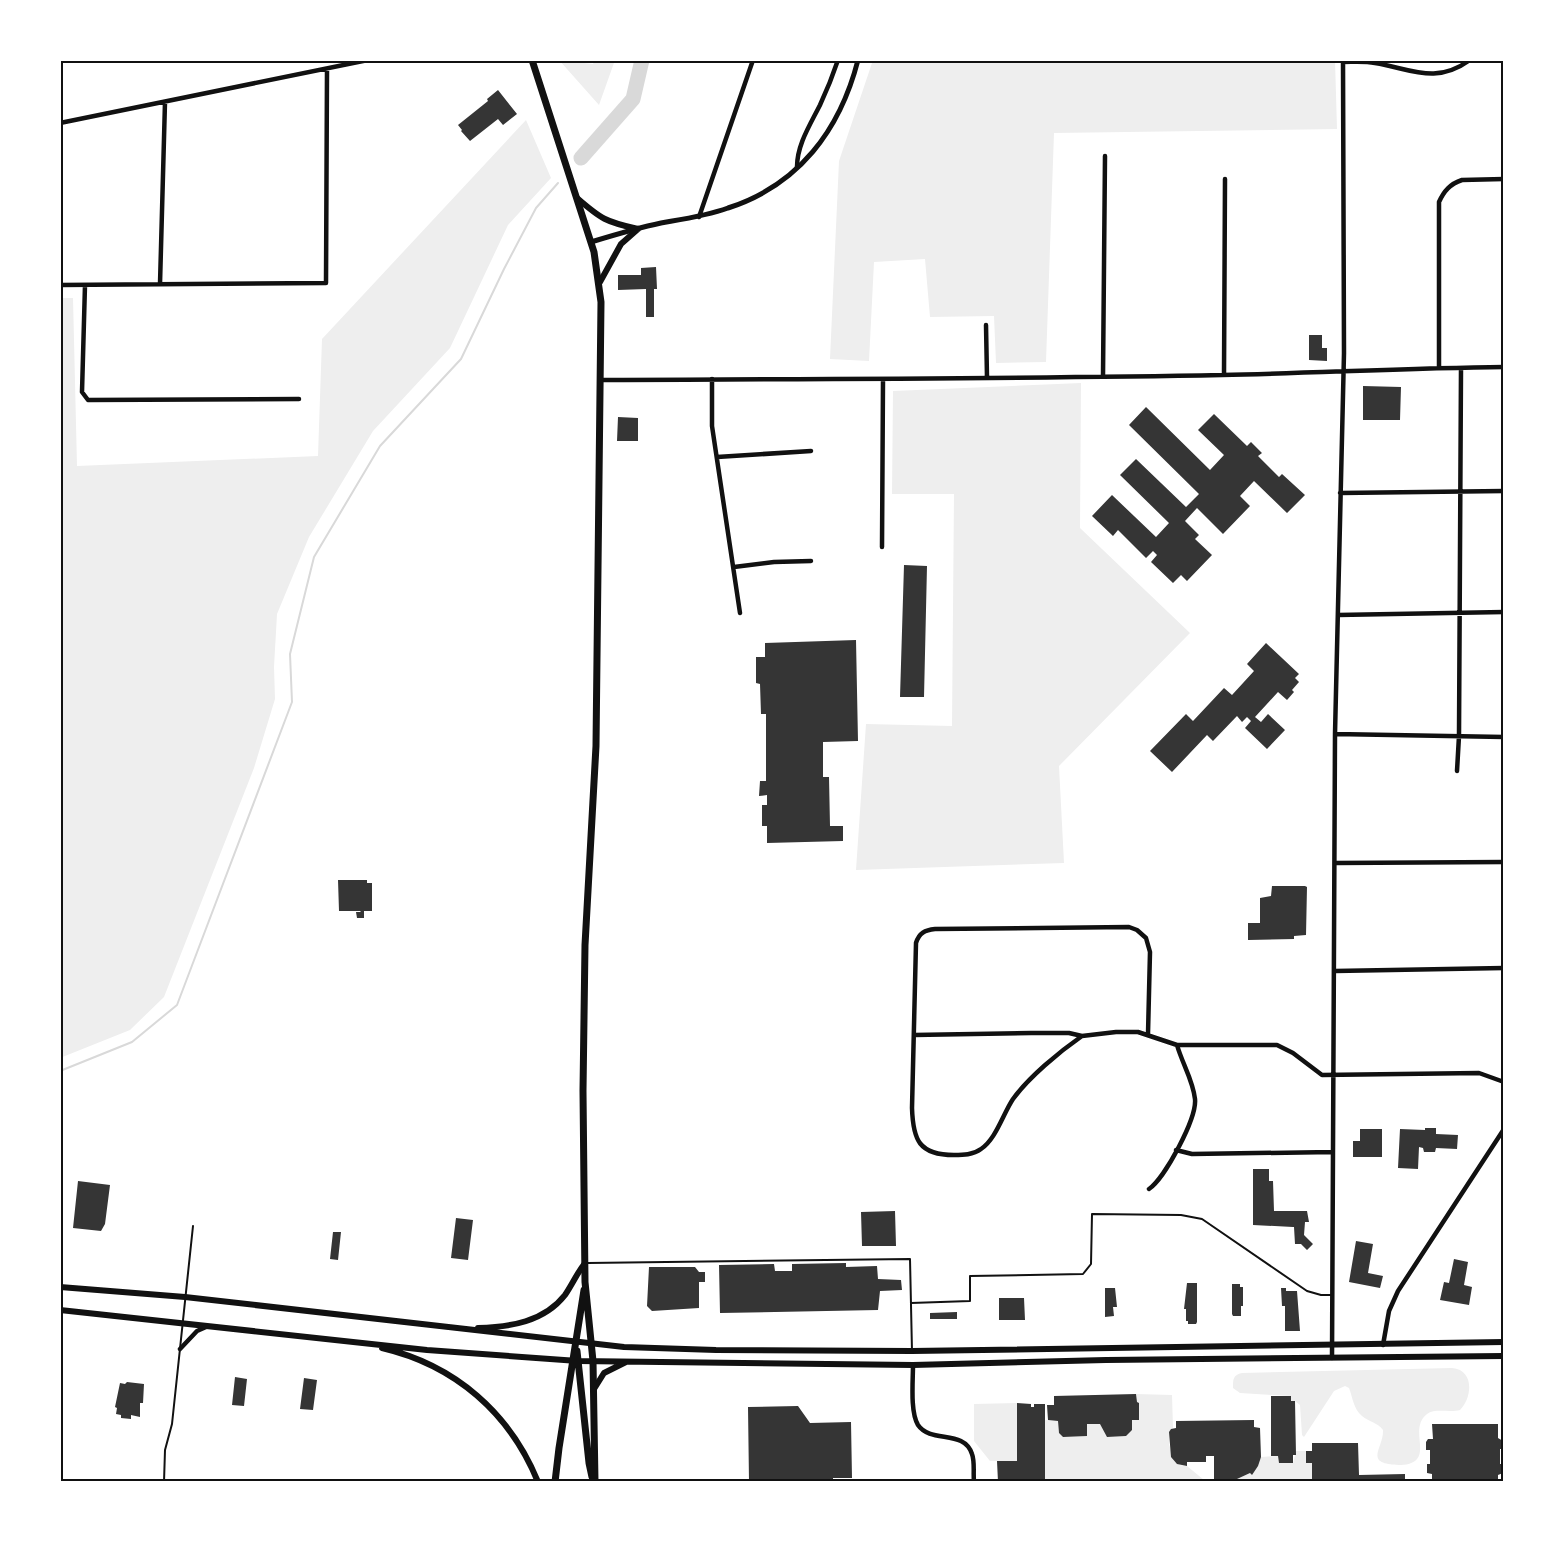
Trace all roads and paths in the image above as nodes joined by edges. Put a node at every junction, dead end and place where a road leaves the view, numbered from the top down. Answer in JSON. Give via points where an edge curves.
{"nodes":[{"id":1,"x":368,"y":60,"type":"edge"},
{"id":2,"x":532,"y":60,"type":"edge"},
{"id":3,"x":753,"y":60,"type":"edge"},
{"id":4,"x":838,"y":60,"type":"edge"},
{"id":5,"x":858,"y":60,"type":"edge"},
{"id":6,"x":1470,"y":60,"type":"edge"},
{"id":7,"x":1342,"y":61,"type":"edge"},
{"id":8,"x":343,"y":62,"type":"edge"},
{"id":9,"x":327,"y":69,"type":"junction"},
{"id":10,"x":165,"y":102,"type":"junction"},
{"id":11,"x":60,"y":123,"type":"edge"},
{"id":12,"x":1105,"y":156,"type":"dead end"},
{"id":13,"x":797,"y":167,"type":"junction"},
{"id":14,"x":1225,"y":179,"type":"dead end"},
{"id":15,"x":1504,"y":179,"type":"edge"},
{"id":16,"x":576,"y":198,"type":"junction"},
{"id":17,"x":699,"y":217,"type":"junction"},
{"id":18,"x":638,"y":229,"type":"junction"},
{"id":19,"x":591,"y":242,"type":"junction"},
{"id":20,"x":600,"y":282,"type":"junction"},
{"id":21,"x":160,"y":284,"type":"junction"},
{"id":22,"x":60,"y":285,"type":"edge"},
{"id":23,"x":85,"y":285,"type":"junction"},
{"id":24,"x":986,"y":325,"type":"dead end"},
{"id":25,"x":1504,"y":367,"type":"edge"},
{"id":26,"x":1439,"y":368,"type":"junction"},
{"id":27,"x":1461,"y":368,"type":"junction"},
{"id":28,"x":1343,"y":370,"type":"junction"},
{"id":29,"x":1224,"y":375,"type":"junction"},
{"id":30,"x":1103,"y":376,"type":"junction"},
{"id":31,"x":987,"y":378,"type":"junction"},
{"id":32,"x":712,"y":379,"type":"junction"},
{"id":33,"x":883,"y":379,"type":"junction"},
{"id":34,"x":600,"y":380,"type":"junction"},
{"id":35,"x":299,"y":399,"type":"dead end"},
{"id":36,"x":811,"y":452,"type":"dead end"},
{"id":37,"x":717,"y":457,"type":"junction"},
{"id":38,"x":1460,"y":491,"type":"junction"},
{"id":39,"x":1504,"y":491,"type":"edge"},
{"id":40,"x":1341,"y":493,"type":"junction"},
{"id":41,"x":882,"y":547,"type":"dead end"},
{"id":42,"x":811,"y":561,"type":"dead end"},
{"id":43,"x":734,"y":567,"type":"junction"},
{"id":44,"x":1504,"y":612,"type":"edge"},
{"id":45,"x":740,"y":613,"type":"dead end"},
{"id":46,"x":1460,"y":613,"type":"junction"},
{"id":47,"x":1338,"y":615,"type":"junction"},
{"id":48,"x":1335,"y":735,"type":"junction"},
{"id":49,"x":1459,"y":736,"type":"junction"},
{"id":50,"x":1504,"y":738,"type":"edge"},
{"id":51,"x":1457,"y":771,"type":"dead end"},
{"id":52,"x":1504,"y":862,"type":"edge"},
{"id":53,"x":1335,"y":863,"type":"junction"},
{"id":54,"x":1504,"y":968,"type":"edge"},
{"id":55,"x":1335,"y":971,"type":"junction"},
{"id":56,"x":1148,"y":1034,"type":"junction"},
{"id":57,"x":914,"y":1035,"type":"junction"},
{"id":58,"x":1082,"y":1036,"type":"junction"},
{"id":59,"x":1178,"y":1045,"type":"junction"},
{"id":60,"x":1335,"y":1075,"type":"junction"},
{"id":61,"x":1504,"y":1082,"type":"edge"},
{"id":62,"x":1504,"y":1129,"type":"edge"},
{"id":63,"x":1176,"y":1150,"type":"junction"},
{"id":64,"x":1333,"y":1152,"type":"junction"},
{"id":65,"x":1149,"y":1189,"type":"dead end"},
{"id":66,"x":193,"y":1226,"type":"dead end"},
{"id":67,"x":585,"y":1263,"type":"junction"},
{"id":68,"x":585,"y":1282,"type":"junction"},
{"id":69,"x":60,"y":1287,"type":"edge"},
{"id":70,"x":1333,"y":1295,"type":"junction"},
{"id":71,"x":185,"y":1298,"type":"junction"},
{"id":72,"x":911,"y":1303,"type":"junction"},
{"id":73,"x":60,"y":1310,"type":"edge"},
{"id":74,"x":182,"y":1324,"type":"junction"},
{"id":75,"x":206,"y":1327,"type":"junction"},
{"id":76,"x":458,"y":1328,"type":"junction"},
{"id":77,"x":355,"y":1342,"type":"junction"},
{"id":78,"x":576,"y":1342,"type":"junction"},
{"id":79,"x":1504,"y":1342,"type":"edge"},
{"id":80,"x":591,"y":1344,"type":"junction"},
{"id":81,"x":1332,"y":1345,"type":"junction"},
{"id":82,"x":1383,"y":1345,"type":"junction"},
{"id":83,"x":180,"y":1349,"type":"junction"},
{"id":84,"x":912,"y":1351,"type":"junction"},
{"id":85,"x":1504,"y":1356,"type":"edge"},
{"id":86,"x":1332,"y":1358,"type":"junction"},
{"id":87,"x":575,"y":1361,"type":"junction"},
{"id":88,"x":592,"y":1361,"type":"junction"},
{"id":89,"x":629,"y":1361,"type":"junction"},
{"id":90,"x":913,"y":1365,"type":"junction"},
{"id":91,"x":593,"y":1392,"type":"junction"},
{"id":92,"x":164,"y":1482,"type":"edge"},
{"id":93,"x":538,"y":1482,"type":"edge"},
{"id":94,"x":555,"y":1482,"type":"edge"},
{"id":95,"x":594,"y":1482,"type":"edge"},
{"id":96,"x":974,"y":1482,"type":"edge"}],
"edges":[{"from":1,"to":8,"type":"street"},
{"from":2,"to":16,"type":"main road"},
{"from":3,"to":17,"type":"street"},
{"from":4,"to":13,"type":"street","via":[[804,138]]},
{"from":5,"to":13,"type":"street","via":[[836,121]]},
{"from":6,"to":7,"type":"street","via":[[1454,69],[1427,74],[1377,63]]},
{"from":7,"to":28,"type":"street"},
{"from":8,"to":9,"type":"street"},
{"from":9,"to":10,"type":"street"},
{"from":9,"to":21,"type":"street","via":[[326,283]]},
{"from":10,"to":11,"type":"street"},
{"from":10,"to":21,"type":"street"},
{"from":12,"to":30,"type":"street"},
{"from":13,"to":17,"type":"street","via":[[745,202]]},
{"from":14,"to":29,"type":"street"},
{"from":15,"to":26,"type":"street","via":[[1456,182],[1445,190],[1439,202]]},
{"from":16,"to":18,"type":"main road","via":[[599,217]]},
{"from":16,"to":19,"type":"main road"},
{"from":17,"to":18,"type":"street"},
{"from":18,"to":19,"type":"street"},
{"from":18,"to":20,"type":"main road","via":[[621,244]]},
{"from":19,"to":20,"type":"main road"},
{"from":20,"to":34,"type":"main road"},
{"from":21,"to":23,"type":"street"},
{"from":22,"to":23,"type":"street"},
{"from":23,"to":35,"type":"street","via":[[82,392],[88,400]]},
{"from":24,"to":31,"type":"street"},
{"from":25,"to":27,"type":"street"},
{"from":26,"to":27,"type":"street"},
{"from":26,"to":28,"type":"street"},
{"from":27,"to":38,"type":"street"},
{"from":28,"to":29,"type":"street"},
{"from":28,"to":40,"type":"street"},
{"from":29,"to":30,"type":"street"},
{"from":30,"to":31,"type":"street"},
{"from":31,"to":33,"type":"street"},
{"from":32,"to":33,"type":"street"},
{"from":32,"to":34,"type":"street"},
{"from":32,"to":37,"type":"street","via":[[712,426]]},
{"from":33,"to":41,"type":"street"},
{"from":34,"to":67,"type":"main road","via":[[596,746],[584,982]]},
{"from":36,"to":37,"type":"street"},
{"from":37,"to":43,"type":"street"},
{"from":38,"to":39,"type":"street"},
{"from":38,"to":40,"type":"street"},
{"from":38,"to":46,"type":"street"},
{"from":40,"to":47,"type":"street"},
{"from":42,"to":43,"type":"street"},
{"from":43,"to":45,"type":"street"},
{"from":44,"to":46,"type":"street"},
{"from":46,"to":47,"type":"street"},
{"from":46,"to":49,"type":"street"},
{"from":47,"to":48,"type":"street"},
{"from":48,"to":49,"type":"street"},
{"from":48,"to":53,"type":"street"},
{"from":49,"to":50,"type":"street"},
{"from":49,"to":51,"type":"street"},
{"from":52,"to":53,"type":"street"},
{"from":53,"to":55,"type":"street"},
{"from":54,"to":55,"type":"street"},
{"from":55,"to":60,"type":"street"},
{"from":56,"to":57,"type":"street","via":[[1150,965],[1146,938],[1129,927],[1072,927],[935,929],[921,934],[915,943]]},
{"from":56,"to":58,"type":"street"},
{"from":56,"to":59,"type":"street"},
{"from":57,"to":58,"type":"street"},
{"from":57,"to":58,"type":"street","via":[[913,1129],[928,1151],[945,1155],[964,1155],[981,1149],[1018,1093]]},
{"from":59,"to":60,"type":"street","via":[[1277,1046],[1293,1053],[1318,1074]]},
{"from":59,"to":63,"type":"street","via":[[1195,1105]]},
{"from":60,"to":61,"type":"street","via":[[1479,1073]]},
{"from":60,"to":64,"type":"street"},
{"from":62,"to":82,"type":"street","via":[[1398,1291],[1389,1311]]},
{"from":63,"to":64,"type":"street","via":[[1192,1154]]},
{"from":63,"to":65,"type":"street","via":[[1159,1180]]},
{"from":64,"to":70,"type":"street"},
{"from":66,"to":71,"type":"lane"},
{"from":67,"to":68,"type":"main road"},
{"from":67,"to":72,"type":"lane","via":[[910,1259]]},
{"from":67,"to":76,"type":"main road","via":[[563,1297],[543,1315],[496,1327]]},
{"from":68,"to":78,"type":"main road"},
{"from":68,"to":80,"type":"main road"},
{"from":69,"to":71,"type":"main road"},
{"from":70,"to":72,"type":"lane","via":[[1307,1291],[1202,1219],[1181,1215],[1092,1214],[1090,1264],[1083,1274],[970,1276],[970,1301]]},
{"from":70,"to":81,"type":"street"},
{"from":71,"to":74,"type":"lane"},
{"from":71,"to":76,"type":"main road"},
{"from":72,"to":84,"type":"lane"},
{"from":73,"to":74,"type":"main road"},
{"from":74,"to":75,"type":"main road"},
{"from":74,"to":83,"type":"lane"},
{"from":75,"to":77,"type":"main road"},
{"from":75,"to":83,"type":"street","via":[[196,1331]]},
{"from":76,"to":78,"type":"main road"},
{"from":77,"to":87,"type":"main road"},
{"from":77,"to":93,"type":"main road","via":[[410,1356],[474,1392],[513,1434]]},
{"from":78,"to":80,"type":"main road"},
{"from":78,"to":87,"type":"main road"},
{"from":79,"to":82,"type":"main road"},
{"from":80,"to":84,"type":"main road","via":[[716,1350]]},
{"from":80,"to":88,"type":"main road"},
{"from":81,"to":82,"type":"main road"},
{"from":81,"to":84,"type":"main road"},
{"from":81,"to":86,"type":"street"},
{"from":83,"to":92,"type":"lane"},
{"from":85,"to":86,"type":"main road"},
{"from":86,"to":90,"type":"main road"},
{"from":87,"to":88,"type":"main road"},
{"from":87,"to":94,"type":"main road"},
{"from":87,"to":95,"type":"main road"},
{"from":88,"to":89,"type":"main road"},
{"from":88,"to":91,"type":"main road"},
{"from":89,"to":90,"type":"main road"},
{"from":89,"to":91,"type":"main road","via":[[604,1373]]},
{"from":90,"to":96,"type":"street","via":[[914,1412],[919,1425],[928,1434],[954,1437],[965,1443],[972,1454]]},
{"from":91,"to":95,"type":"main road"}]}
